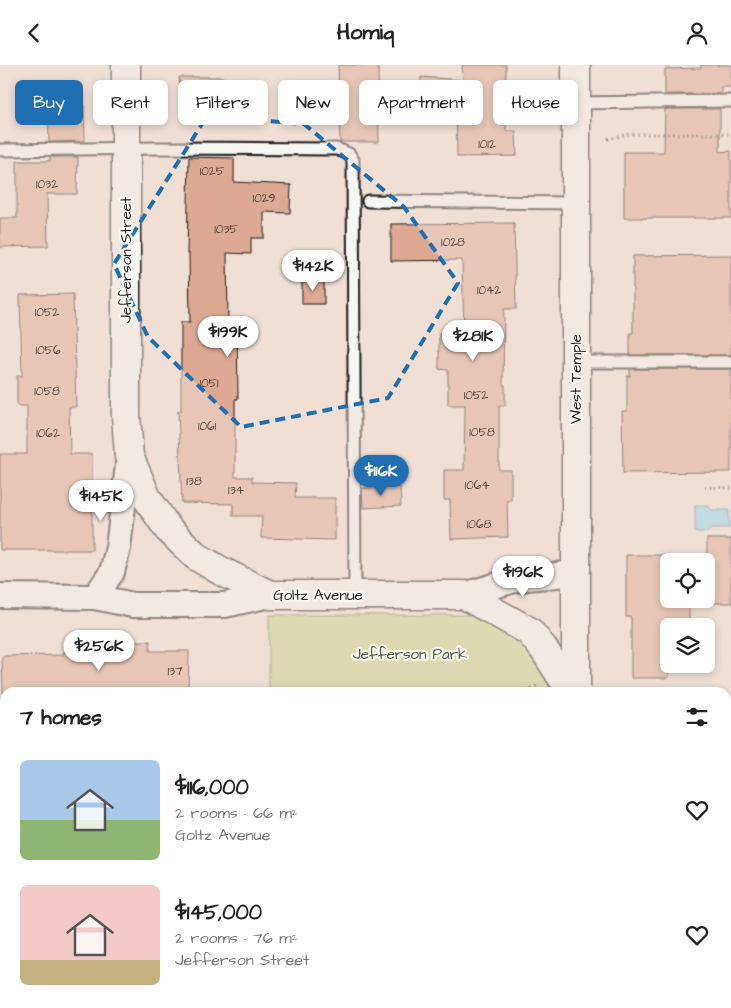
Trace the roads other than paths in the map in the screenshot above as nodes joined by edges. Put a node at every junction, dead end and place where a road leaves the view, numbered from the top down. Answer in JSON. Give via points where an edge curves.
{"nodes":[{"id":1,"x":126,"y":65,"type":"edge"},
{"id":2,"x":576,"y":65,"type":"edge"},
{"id":3,"x":576,"y":80,"type":"edge"},
{"id":4,"x":731,"y":101,"type":"edge"},
{"id":5,"x":578,"y":103,"type":"edge"},
{"id":6,"x":576,"y":125,"type":"edge"},
{"id":7,"x":126,"y":149,"type":"junction"},
{"id":8,"x":0,"y":150,"type":"edge"},
{"id":9,"x":368,"y":201,"type":"dead end"},
{"id":10,"x":576,"y":203,"type":"junction"},
{"id":11,"x":576,"y":361,"type":"junction"},
{"id":12,"x":731,"y":363,"type":"edge"},
{"id":13,"x":129,"y":456,"type":"junction"},
{"id":14,"x":576,"y":573,"type":"junction"},
{"id":15,"x":270,"y":595,"type":"junction"},
{"id":16,"x":355,"y":595,"type":"junction"},
{"id":17,"x":464,"y":595,"type":"junction"},
{"id":18,"x":0,"y":596,"type":"edge"},
{"id":19,"x":95,"y":597,"type":"junction"},
{"id":20,"x":568,"y":687,"type":"edge"},
{"id":21,"x":576,"y":687,"type":"edge"}],
"edges":[{"from":1,"to":7,"type":"street","name":"Jefferson Street"},
{"from":2,"to":3,"type":"street","name":"West Temple"},
{"from":4,"to":5,"type":"lane"},
{"from":6,"to":10,"type":"street","name":"West Temple"},
{"from":7,"to":8,"type":"lane"},
{"from":7,"to":13,"type":"street","name":"Jefferson Street","via":[[126,415]]},
{"from":7,"to":16,"type":"lane","via":[[337,149],[349,154],[353,160]]},
{"from":9,"to":10,"type":"lane"},
{"from":10,"to":11,"type":"street","name":"West Temple"},
{"from":11,"to":12,"type":"lane"},
{"from":11,"to":14,"type":"street","name":"West Temple"},
{"from":13,"to":15,"type":"street","name":"Jefferson Street","via":[[147,498],[168,529],[196,556]]},
{"from":13,"to":19,"type":"street","name":"Jefferson Street","via":[[112,573]]},
{"from":14,"to":17,"type":"street","name":"Goltz Avenue","via":[[518,579]]},
{"from":14,"to":21,"type":"street","name":"West Temple"},
{"from":15,"to":16,"type":"street","name":"Goltz Avenue"},
{"from":15,"to":19,"type":"street","name":"Goltz Avenue","via":[[225,605],[133,605]]},
{"from":16,"to":17,"type":"street","name":"Goltz Avenue"},
{"from":17,"to":20,"type":"street","via":[[528,631]]},
{"from":18,"to":19,"type":"street","name":"Goltz Avenue"}]}
